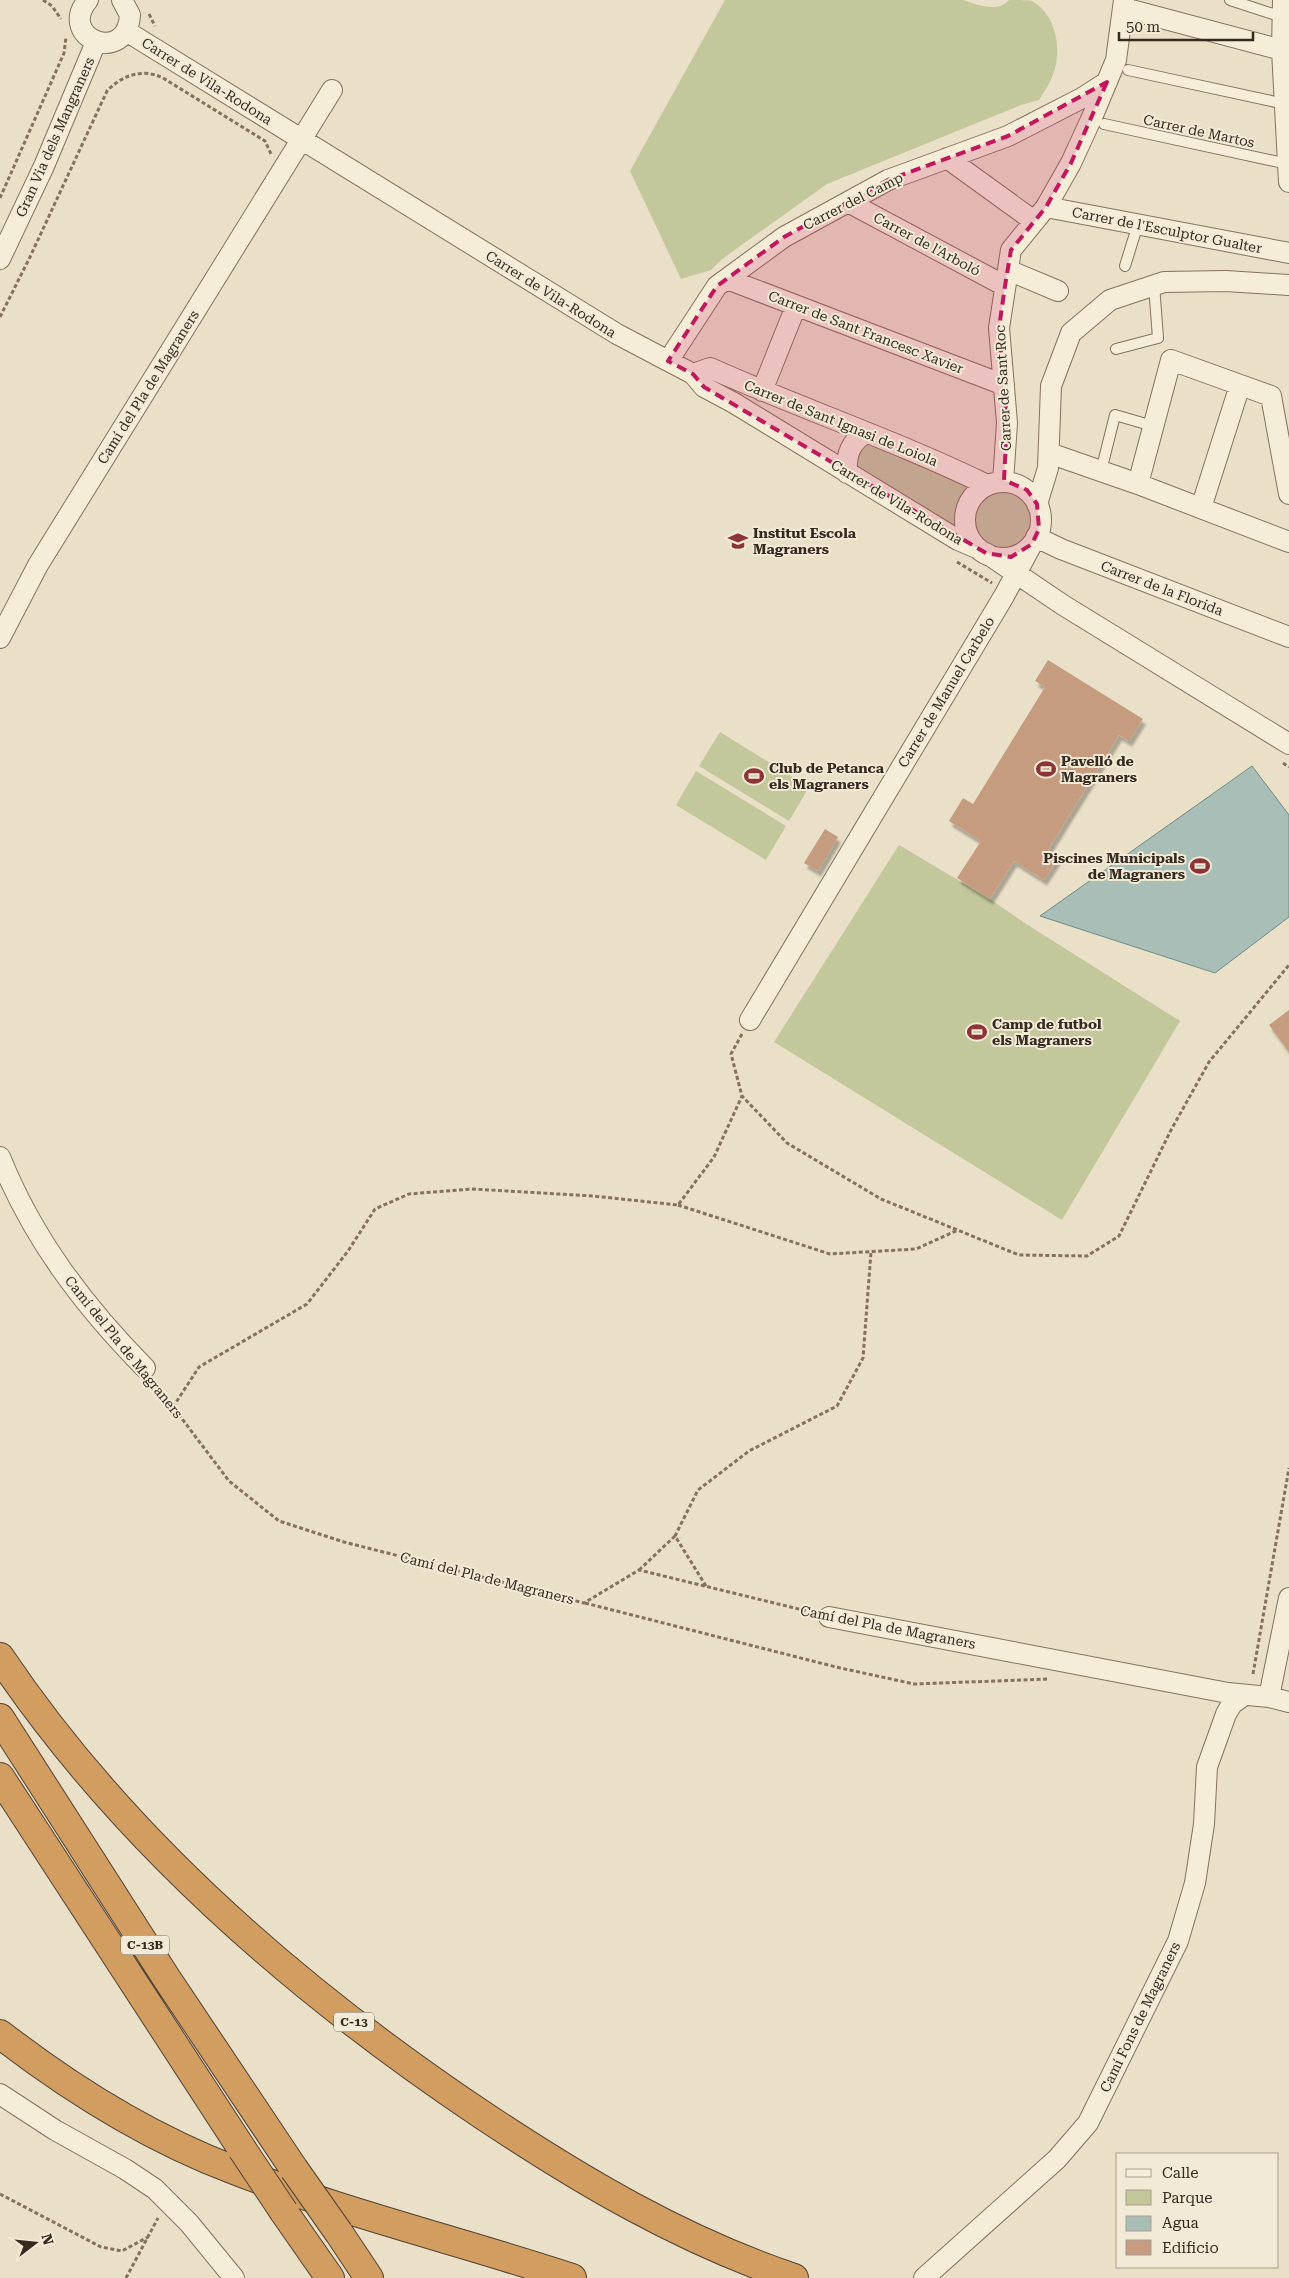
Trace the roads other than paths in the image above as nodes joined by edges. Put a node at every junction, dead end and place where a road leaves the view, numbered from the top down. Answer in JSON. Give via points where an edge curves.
{"nodes":[{"id":1,"x":122,"y":0,"type":"edge"},
{"id":2,"x":1230,"y":0,"type":"edge"},
{"id":3,"x":82,"y":2,"type":"edge"},
{"id":4,"x":1124,"y":4,"type":"edge"},
{"id":5,"x":1285,"y":10,"type":"edge"},
{"id":6,"x":126,"y":31,"type":"junction"},
{"id":7,"x":96,"y":42,"type":"junction"},
{"id":8,"x":1282,"y":50,"type":"junction"},
{"id":9,"x":1128,"y":70,"type":"dead end"},
{"id":10,"x":1107,"y":82,"type":"junction"},
{"id":11,"x":332,"y":90,"type":"dead end"},
{"id":12,"x":1285,"y":104,"type":"junction"},
{"id":13,"x":1104,"y":124,"type":"dead end"},
{"id":14,"x":301,"y":139,"type":"junction"},
{"id":15,"x":947,"y":158,"type":"junction"},
{"id":16,"x":1289,"y":173,"type":"edge"},
{"id":17,"x":848,"y":202,"type":"junction"},
{"id":18,"x":1040,"y":214,"type":"junction"},
{"id":19,"x":1138,"y":224,"type":"junction"},
{"id":20,"x":2,"y":249,"type":"edge"},
{"id":21,"x":1289,"y":253,"type":"edge"},
{"id":22,"x":1125,"y":266,"type":"dead end"},
{"id":23,"x":1006,"y":278,"type":"junction"},
{"id":24,"x":728,"y":279,"type":"junction"},
{"id":25,"x":1154,"y":285,"type":"junction"},
{"id":26,"x":1289,"y":285,"type":"edge"},
{"id":27,"x":1058,"y":290,"type":"dead end"},
{"id":28,"x":796,"y":306,"type":"junction"},
{"id":29,"x":1116,"y":349,"type":"dead end"},
{"id":30,"x":668,"y":361,"type":"junction"},
{"id":31,"x":693,"y":374,"type":"junction"},
{"id":32,"x":1004,"y":385,"type":"junction"},
{"id":33,"x":1240,"y":385,"type":"junction"},
{"id":34,"x":762,"y":391,"type":"junction"},
{"id":35,"x":1153,"y":426,"type":"junction"},
{"id":36,"x":866,"y":433,"type":"junction"},
{"id":37,"x":1049,"y":453,"type":"junction"},
{"id":38,"x":1101,"y":471,"type":"junction"},
{"id":39,"x":847,"y":473,"type":"junction"},
{"id":40,"x":995,"y":484,"type":"junction"},
{"id":41,"x":1138,"y":484,"type":"junction"},
{"id":42,"x":1289,"y":494,"type":"edge"},
{"id":43,"x":1037,"y":504,"type":"junction"},
{"id":44,"x":1201,"y":508,"type":"junction"},
{"id":45,"x":1034,"y":540,"type":"junction"},
{"id":46,"x":1289,"y":542,"type":"edge"},
{"id":47,"x":982,"y":551,"type":"junction"},
{"id":48,"x":1016,"y":573,"type":"junction"},
{"id":49,"x":1289,"y":637,"type":"edge"},
{"id":50,"x":0,"y":638,"type":"edge"},
{"id":51,"x":1289,"y":744,"type":"edge"},
{"id":52,"x":750,"y":1020,"type":"road end"},
{"id":53,"x":0,"y":1157,"type":"edge"},
{"id":54,"x":145,"y":1368,"type":"road end"},
{"id":55,"x":1289,"y":1598,"type":"edge"},
{"id":56,"x":829,"y":1617,"type":"road end"},
{"id":57,"x":0,"y":1657,"type":"edge"},
{"id":58,"x":1254,"y":1696,"type":"junction"},
{"id":59,"x":1289,"y":1702,"type":"edge"},
{"id":60,"x":0,"y":1718,"type":"edge"},
{"id":61,"x":0,"y":1777,"type":"edge"},
{"id":62,"x":0,"y":2034,"type":"edge"},
{"id":63,"x":0,"y":2094,"type":"edge"},
{"id":64,"x":234,"y":2278,"type":"edge"},
{"id":65,"x":330,"y":2278,"type":"edge"},
{"id":66,"x":369,"y":2278,"type":"edge"},
{"id":67,"x":572,"y":2278,"type":"edge"},
{"id":68,"x":794,"y":2278,"type":"edge"},
{"id":69,"x":924,"y":2278,"type":"edge"}],
"edges":[{"from":1,"to":6,"type":"street","via":[[130,15]]},
{"from":2,"to":5,"type":"lane"},
{"from":3,"to":7,"type":"street","name":"Gran Via dels Mangraners","via":[[81,26]]},
{"from":4,"to":8,"type":"street"},
{"from":4,"to":10,"type":"street","name":"Carrer de Sant Roc","via":[[1116,60]]},
{"from":5,"to":8,"type":"street"},
{"from":6,"to":7,"type":"street","name":"Gran Via dels Mangraners","via":[[113,42]]},
{"from":6,"to":14,"type":"street","name":"Carrer de Vila-Rodona"},
{"from":7,"to":20,"type":"street","name":"Gran Via dels Mangraners","via":[[44,166]]},
{"from":8,"to":12,"type":"street"},
{"from":9,"to":12,"type":"lane"},
{"from":10,"to":15,"type":"street","name":"Carrer del Camp","via":[[1008,136]]},
{"from":10,"to":18,"type":"street","name":"Carrer de Sant Roc","via":[[1071,163]]},
{"from":11,"to":14,"type":"street","name":"Camí del Pla de Magraners"},
{"from":12,"to":16,"type":"street"},
{"from":13,"to":16,"type":"lane","name":"Carrer de Martos"},
{"from":14,"to":30,"type":"street","name":"Carrer de Vila-Rodona","via":[[617,334]]},
{"from":14,"to":50,"type":"street","name":"Camí del Pla de Magraners","via":[[38,565]]},
{"from":15,"to":17,"type":"street","name":"Carrer del Camp","via":[[888,180]]},
{"from":15,"to":18,"type":"street"},
{"from":17,"to":23,"type":"street","name":"Carrer de l'Arboló"},
{"from":17,"to":24,"type":"street","name":"Carrer del Camp","via":[[784,237]]},
{"from":18,"to":19,"type":"street","name":"Carrer de l'Esculptor Gualter"},
{"from":18,"to":23,"type":"street","name":"Carrer de Sant Roc","via":[[1011,250]]},
{"from":19,"to":21,"type":"street","name":"Carrer de l'Esculptor Gualter"},
{"from":19,"to":22,"type":"lane"},
{"from":23,"to":27,"type":"street","name":"Carrer de l'Arboló"},
{"from":23,"to":32,"type":"street","name":"Carrer de Sant Roc","via":[[999,328]]},
{"from":24,"to":28,"type":"street","name":"Carrer de Sant Francesc Xavier"},
{"from":24,"to":30,"type":"street","name":"Carrer del Camp","via":[[718,286]]},
{"from":25,"to":26,"type":"street","via":[[1226,280]]},
{"from":25,"to":29,"type":"lane","via":[[1158,338]]},
{"from":25,"to":37,"type":"street","via":[[1110,300],[1071,333],[1051,386]]},
{"from":28,"to":32,"type":"street","name":"Carrer de Sant Francesc Xavier"},
{"from":28,"to":34,"type":"street"},
{"from":30,"to":31,"type":"street","name":"Carrer de Vila-Rodona"},
{"from":31,"to":34,"type":"street","name":"Carrer de Sant Ignasi de Loiola","via":[[710,368]]},
{"from":31,"to":39,"type":"street","name":"Carrer de Vila-Rodona","via":[[704,388]]},
{"from":32,"to":40,"type":"street","name":"Carrer de Sant Roc","via":[[1007,423]]},
{"from":33,"to":35,"type":"street","via":[[1171,360]]},
{"from":33,"to":42,"type":"street","via":[[1271,396]]},
{"from":33,"to":44,"type":"street"},
{"from":34,"to":36,"type":"street","name":"Carrer de Sant Ignasi de Loiola"},
{"from":35,"to":38,"type":"lane","via":[[1115,415]]},
{"from":35,"to":41,"type":"street"},
{"from":36,"to":39,"type":"street","name":"Carrer de Vila-Rodona","via":[[848,452]]},
{"from":36,"to":40,"type":"street","name":"Carrer de Sant Ignasi de Loiola"},
{"from":37,"to":38,"type":"street"},
{"from":37,"to":43,"type":"street"},
{"from":38,"to":41,"type":"street"},
{"from":39,"to":47,"type":"street","name":"Carrer de Vila-Rodona"},
{"from":40,"to":43,"type":"street","via":[[1020,486]]},
{"from":40,"to":47,"type":"street","via":[[980,490],[969,503],[965,519],[968,536]]},
{"from":41,"to":44,"type":"street"},
{"from":43,"to":45,"type":"street","via":[[1040,520]]},
{"from":44,"to":46,"type":"street"},
{"from":45,"to":47,"type":"street","via":[[1026,550],[1011,557]]},
{"from":45,"to":48,"type":"street","name":"Carrer de Manuel Carbelo"},
{"from":45,"to":49,"type":"street","name":"Carrer de la Florida"},
{"from":47,"to":48,"type":"street","name":"Carrer de Vila-Rodona"},
{"from":48,"to":51,"type":"street","name":"Carrer de Vila-Rodona"},
{"from":48,"to":52,"type":"street","name":"Carrer de Manuel Carbelo"},
{"from":53,"to":54,"type":"street","name":"Camí del Pla de Magraners","via":[[22,1207],[49,1252],[86,1304]]},
{"from":55,"to":58,"type":"street"},
{"from":56,"to":58,"type":"street","name":"Camí del Pla de Magraners"},
{"from":57,"to":68,"type":"highway","number":"C-13","via":[[57,1737],[133,1822],[256,1942],[373,2038],[516,2137],[610,2195],[677,2231]]},
{"from":58,"to":59,"type":"street","name":"Camí del Pla de Magraners"},
{"from":58,"to":69,"type":"street","name":"Camí Fons de Magraners","via":[[1232,1704],[1226,1714],[1207,1768],[1196,1883],[1178,1941],[1088,2122],[1057,2159]]},
{"from":60,"to":66,"type":"highway","number":"C-13B","bridge":true,"via":[[167,1979]]},
{"from":61,"to":65,"type":"highway","number":"C-13B","bridge":true,"via":[[142,1998]]},
{"from":62,"to":67,"type":"highway","via":[[52,2073],[118,2114],[186,2150],[233,2170],[359,2212]]},
{"from":63,"to":64,"type":"street","via":[[141,2179],[167,2199]]}]}
